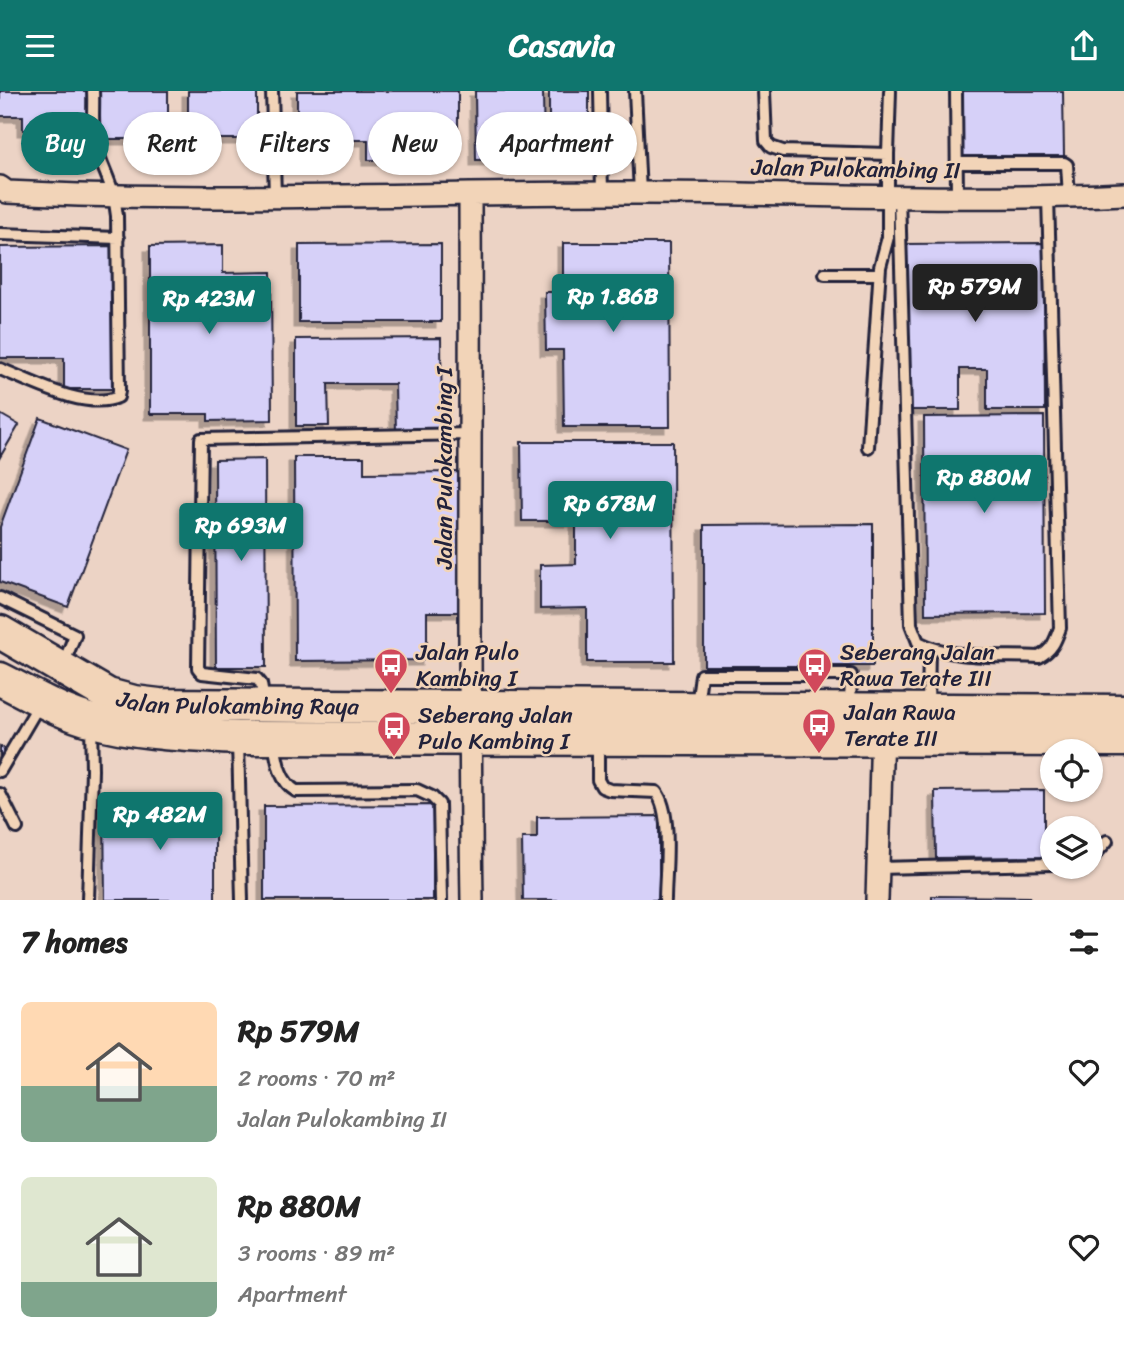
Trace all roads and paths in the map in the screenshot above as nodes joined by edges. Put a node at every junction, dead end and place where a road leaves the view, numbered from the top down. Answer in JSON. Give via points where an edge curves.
{"nodes":[{"id":1,"x":93,"y":91,"type":"edge"},
{"id":2,"x":272,"y":91,"type":"edge"},
{"id":3,"x":600,"y":91,"type":"edge"},
{"id":4,"x":635,"y":91,"type":"edge"},
{"id":5,"x":764,"y":91,"type":"edge"},
{"id":6,"x":890,"y":91,"type":"edge"},
{"id":7,"x":956,"y":91,"type":"edge"},
{"id":8,"x":888,"y":154,"type":"junction"},
{"id":9,"x":957,"y":163,"type":"junction"},
{"id":10,"x":4,"y":193,"type":"edge"},
{"id":11,"x":602,"y":193,"type":"junction"},
{"id":12,"x":640,"y":193,"type":"junction"},
{"id":13,"x":1124,"y":194,"type":"edge"},
{"id":14,"x":275,"y":195,"type":"junction"},
{"id":15,"x":470,"y":195,"type":"junction"},
{"id":16,"x":894,"y":196,"type":"junction"},
{"id":17,"x":957,"y":196,"type":"junction"},
{"id":18,"x":115,"y":197,"type":"junction"},
{"id":19,"x":1048,"y":197,"type":"junction"},
{"id":20,"x":1069,"y":197,"type":"junction"},
{"id":21,"x":0,"y":234,"type":"edge"},
{"id":22,"x":118,"y":238,"type":"junction"},
{"id":23,"x":825,"y":274,"type":"dead end"},
{"id":24,"x":879,"y":274,"type":"junction"},
{"id":25,"x":0,"y":369,"type":"edge"},
{"id":26,"x":471,"y":434,"type":"junction"},
{"id":27,"x":868,"y":447,"type":"dead end"},
{"id":28,"x":0,"y":598,"type":"edge"},
{"id":29,"x":0,"y":632,"type":"edge"},
{"id":30,"x":929,"y":648,"type":"junction"},
{"id":31,"x":61,"y":668,"type":"junction"},
{"id":32,"x":0,"y":679,"type":"edge"},
{"id":33,"x":41,"y":700,"type":"junction"},
{"id":34,"x":264,"y":705,"type":"junction"},
{"id":35,"x":928,"y":708,"type":"junction"},
{"id":36,"x":468,"y":709,"type":"junction"},
{"id":37,"x":1124,"y":711,"type":"edge"},
{"id":38,"x":91,"y":721,"type":"junction"},
{"id":39,"x":882,"y":725,"type":"junction"},
{"id":40,"x":238,"y":739,"type":"junction"},
{"id":41,"x":274,"y":739,"type":"junction"},
{"id":42,"x":598,"y":739,"type":"junction"},
{"id":43,"x":469,"y":740,"type":"junction"},
{"id":44,"x":1124,"y":740,"type":"edge"},
{"id":45,"x":0,"y":771,"type":"edge"},
{"id":46,"x":0,"y":794,"type":"edge"},
{"id":47,"x":17,"y":828,"type":"dead end"},
{"id":48,"x":1107,"y":841,"type":"dead end"},
{"id":49,"x":1103,"y":845,"type":"edge"},
{"id":50,"x":1040,"y":864,"type":"edge"},
{"id":51,"x":878,"y":868,"type":"junction"},
{"id":52,"x":88,"y":900,"type":"edge"},
{"id":53,"x":242,"y":900,"type":"edge"},
{"id":54,"x":441,"y":900,"type":"edge"},
{"id":55,"x":472,"y":900,"type":"edge"},
{"id":56,"x":666,"y":900,"type":"edge"},
{"id":57,"x":877,"y":900,"type":"edge"}],
"edges":[{"from":1,"to":18,"type":"lane","via":[[95,145]]},
{"from":2,"to":14,"type":"lane"},
{"from":3,"to":11,"type":"lane"},
{"from":4,"to":12,"type":"lane"},
{"from":5,"to":8,"type":"lane","via":[[766,141],[771,146],[783,151]]},
{"from":6,"to":8,"type":"lane"},
{"from":7,"to":9,"type":"lane"},
{"from":8,"to":16,"type":"lane"},
{"from":9,"to":17,"type":"lane"},
{"from":9,"to":20,"type":"lane","via":[[1064,163]]},
{"from":10,"to":18,"type":"street","name":"Jalan Pulokambing II"},
{"from":11,"to":12,"type":"street","name":"Jalan Pulokambing II"},
{"from":11,"to":15,"type":"street","name":"Jalan Pulokambing II"},
{"from":12,"to":16,"type":"street","name":"Jalan Pulokambing II"},
{"from":13,"to":20,"type":"street","name":"Jalan Pulokambing II"},
{"from":14,"to":15,"type":"street","name":"Jalan Pulokambing II"},
{"from":14,"to":18,"type":"street","name":"Jalan Pulokambing II"},
{"from":15,"to":26,"type":"street","name":"Jalan Pulokambing I"},
{"from":16,"to":17,"type":"street","name":"Jalan Pulokambing II"},
{"from":16,"to":24,"type":"lane"},
{"from":16,"to":30,"type":"lane","via":[[911,624],[918,642]]},
{"from":17,"to":19,"type":"street","name":"Jalan Pulokambing II"},
{"from":18,"to":22,"type":"lane"},
{"from":19,"to":20,"type":"street","name":"Jalan Pulokambing II"},
{"from":19,"to":30,"type":"lane","via":[[1060,628],[1055,643],[1039,657]]},
{"from":21,"to":22,"type":"lane"},
{"from":22,"to":25,"type":"lane","via":[[118,397],[72,397]]},
{"from":23,"to":24,"type":"lane"},
{"from":24,"to":27,"type":"lane"},
{"from":26,"to":34,"type":"lane","via":[[201,439],[198,668],[202,673],[257,679]]},
{"from":26,"to":36,"type":"street","name":"Jalan Pulokambing I"},
{"from":28,"to":31,"type":"lane","via":[[75,635]]},
{"from":29,"to":31,"type":"street","name":"Jalan Pulokambing Raya"},
{"from":30,"to":35,"type":"lane"},
{"from":31,"to":34,"type":"street","name":"Jalan Pulokambing Raya","via":[[108,695],[134,702]]},
{"from":32,"to":33,"type":"street","name":"Jalan Pulokambing Raya"},
{"from":33,"to":38,"type":"street","name":"Jalan Pulokambing Raya"},
{"from":33,"to":45,"type":"lane"},
{"from":34,"to":36,"type":"street","name":"Jalan Pulokambing Raya"},
{"from":35,"to":37,"type":"street","name":"Jalan Pulokambing Raya"},
{"from":35,"to":39,"type":"street","name":"Jalan Pulokambing Raya"},
{"from":36,"to":39,"type":"street","name":"Jalan Pulokambing Raya","via":[[850,709]]},
{"from":36,"to":43,"type":"street","name":"Jalan Pulokambing I"},
{"from":38,"to":40,"type":"street","name":"Jalan Pulokambing Raya","via":[[137,731]]},
{"from":38,"to":52,"type":"lane"},
{"from":39,"to":42,"type":"street","name":"Jalan Pulokambing Raya"},
{"from":39,"to":44,"type":"street","name":"Jalan Pulokambing Raya"},
{"from":39,"to":51,"type":"street"},
{"from":40,"to":41,"type":"street","name":"Jalan Pulokambing Raya"},
{"from":40,"to":53,"type":"lane"},
{"from":41,"to":43,"type":"street","name":"Jalan Pulokambing Raya"},
{"from":41,"to":54,"type":"lane","via":[[283,780],[296,791],[417,790],[432,797],[439,804]]},
{"from":42,"to":43,"type":"street","name":"Jalan Pulokambing Raya"},
{"from":42,"to":56,"type":"lane","via":[[602,787],[656,792],[662,799]]},
{"from":43,"to":55,"type":"street","name":"Jalan Pulokambing I"},
{"from":46,"to":47,"type":"lane"},
{"from":48,"to":49,"type":"lane"},
{"from":50,"to":51,"type":"lane"},
{"from":51,"to":57,"type":"street"}]}
